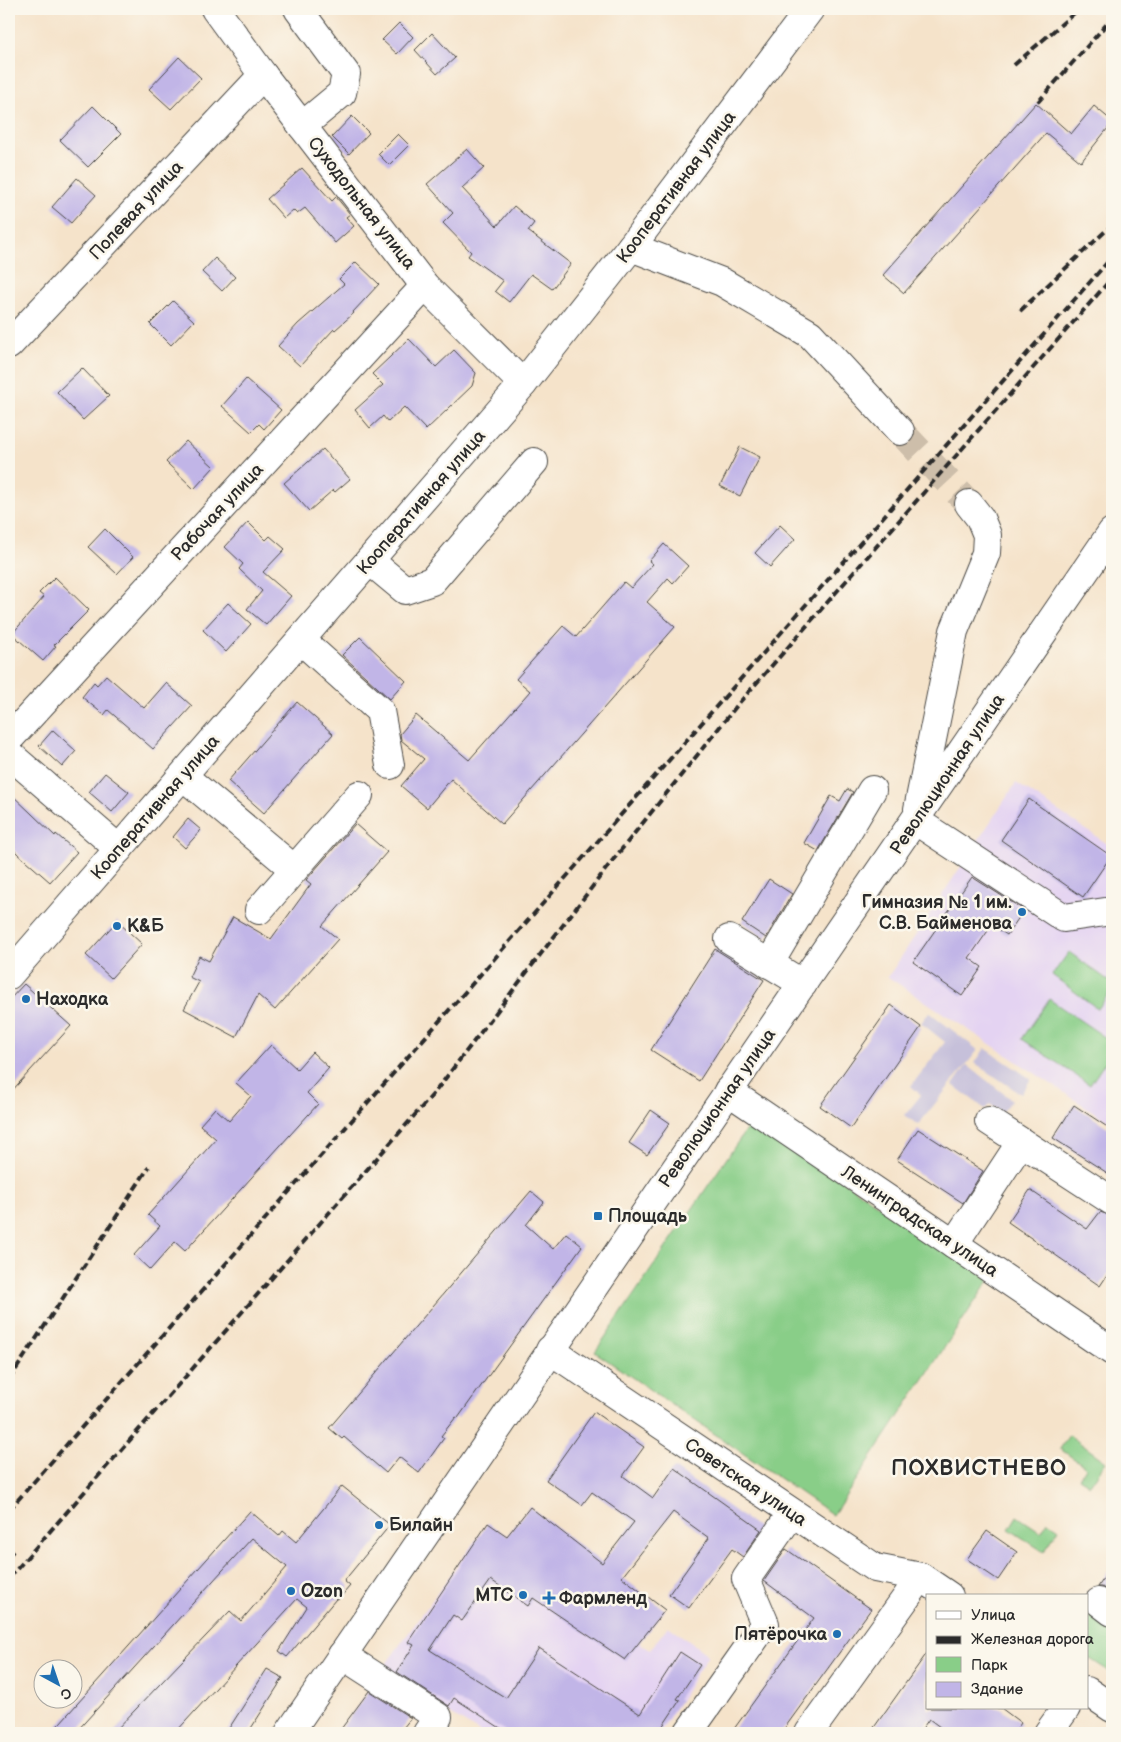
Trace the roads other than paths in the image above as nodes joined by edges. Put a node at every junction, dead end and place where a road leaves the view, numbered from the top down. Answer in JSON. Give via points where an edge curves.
{"nodes":[{"id":1,"x":215,"y":9,"type":"edge"},
{"id":2,"x":298,"y":9,"type":"edge"},
{"id":3,"x":799,"y":12,"type":"edge"},
{"id":4,"x":263,"y":75,"type":"junction"},
{"id":5,"x":302,"y":126,"type":"junction"},
{"id":6,"x":631,"y":247,"type":"junction"},
{"id":7,"x":425,"y":286,"type":"junction"},
{"id":8,"x":9,"y":345,"type":"edge"},
{"id":9,"x":523,"y":384,"type":"junction"},
{"id":10,"x":900,"y":431,"type":"tunnel mouth"},
{"id":11,"x":534,"y":462,"type":"dead end"},
{"id":12,"x":969,"y":504,"type":"tunnel mouth"},
{"id":13,"x":1112,"y":532,"type":"edge"},
{"id":14,"x":370,"y":561,"type":"junction"},
{"id":15,"x":301,"y":640,"type":"junction"},
{"id":16,"x":9,"y":739,"type":"edge"},
{"id":17,"x":9,"y":754,"type":"edge"},
{"id":18,"x":390,"y":765,"type":"dead end"},
{"id":19,"x":183,"y":776,"type":"junction"},
{"id":20,"x":872,"y":790,"type":"dead end"},
{"id":21,"x":359,"y":795,"type":"dead end"},
{"id":22,"x":916,"y":820,"type":"junction"},
{"id":23,"x":119,"y":850,"type":"junction"},
{"id":24,"x":294,"y":869,"type":"junction"},
{"id":25,"x":259,"y":910,"type":"dead end"},
{"id":26,"x":1112,"y":910,"type":"edge"},
{"id":27,"x":728,"y":940,"type":"dead end"},
{"id":28,"x":769,"y":964,"type":"junction"},
{"id":29,"x":9,"y":975,"type":"edge"},
{"id":30,"x":803,"y":984,"type":"junction"},
{"id":31,"x":728,"y":1091,"type":"junction"},
{"id":32,"x":989,"y":1122,"type":"dead end"},
{"id":33,"x":1021,"y":1142,"type":"junction"},
{"id":34,"x":1112,"y":1201,"type":"edge"},
{"id":35,"x":954,"y":1244,"type":"junction"},
{"id":36,"x":1108,"y":1340,"type":"edge"},
{"id":37,"x":550,"y":1350,"type":"junction"},
{"id":38,"x":792,"y":1512,"type":"junction"},
{"id":39,"x":921,"y":1577,"type":"junction"},
{"id":40,"x":946,"y":1594,"type":"edge"},
{"id":41,"x":342,"y":1655,"type":"junction"},
{"id":42,"x":1088,"y":1692,"type":"edge"},
{"id":43,"x":1112,"y":1708,"type":"edge"},
{"id":44,"x":1065,"y":1710,"type":"edge"},
{"id":45,"x":289,"y":1733,"type":"edge"},
{"id":46,"x":427,"y":1733,"type":"edge"},
{"id":47,"x":688,"y":1733,"type":"edge"},
{"id":48,"x":809,"y":1733,"type":"edge"},
{"id":49,"x":1048,"y":1733,"type":"edge"}],
"edges":[{"from":1,"to":4,"type":"street","name":"Суходольная улица"},
{"from":2,"to":5,"type":"street","via":[[346,74],[342,93]]},
{"from":3,"to":6,"type":"street","name":"Кооперативная улица"},
{"from":4,"to":5,"type":"street","name":"Суходольная улица"},
{"from":4,"to":8,"type":"street","name":"Полевая улица"},
{"from":5,"to":7,"type":"street","name":"Суходольная улица"},
{"from":6,"to":9,"type":"street","name":"Кооперативная улица"},
{"from":6,"to":10,"type":"street","via":[[722,282],[810,334]]},
{"from":7,"to":9,"type":"street","name":"Суходольная улица"},
{"from":7,"to":16,"type":"street","name":"Рабочая улица"},
{"from":9,"to":14,"type":"street","name":"Кооперативная улица"},
{"from":11,"to":14,"type":"street","via":[[432,581],[405,590]]},
{"from":12,"to":22,"type":"street","via":[[980,518],[987,536],[986,552],[954,631]]},
{"from":13,"to":22,"type":"street","name":"Революционная улица"},
{"from":14,"to":15,"type":"street","name":"Кооперативная улица"},
{"from":15,"to":18,"type":"street","via":[[380,711]]},
{"from":15,"to":19,"type":"street","name":"Кооперативная улица"},
{"from":17,"to":23,"type":"street"},
{"from":19,"to":23,"type":"street","name":"Кооперативная улица"},
{"from":19,"to":24,"type":"street"},
{"from":20,"to":28,"type":"street"},
{"from":21,"to":24,"type":"street"},
{"from":22,"to":26,"type":"street","via":[[1064,918]]},
{"from":22,"to":30,"type":"street","name":"Революционная улица"},
{"from":23,"to":29,"type":"street","name":"Кооперативная улица"},
{"from":24,"to":25,"type":"street"},
{"from":27,"to":28,"type":"street"},
{"from":28,"to":30,"type":"street"},
{"from":30,"to":31,"type":"street","name":"Революционная улица"},
{"from":31,"to":35,"type":"street","name":"Ленинградская улица"},
{"from":31,"to":37,"type":"street","name":"Революционная улица"},
{"from":32,"to":33,"type":"street"},
{"from":33,"to":34,"type":"street"},
{"from":33,"to":35,"type":"street"},
{"from":35,"to":36,"type":"street","name":"Ленинградская улица"},
{"from":37,"to":38,"type":"street","name":"Советская улица"},
{"from":37,"to":41,"type":"street","name":"Революционная улица"},
{"from":38,"to":39,"type":"street","name":"Советская улица","via":[[875,1568]]},
{"from":38,"to":47,"type":"street","via":[[746,1579],[765,1624]]},
{"from":39,"to":40,"type":"street","name":"Советская улица"},
{"from":39,"to":48,"type":"street"},
{"from":41,"to":45,"type":"street","name":"Революционная улица"},
{"from":41,"to":46,"type":"street","via":[[438,1717]]},
{"from":42,"to":43,"type":"street"},
{"from":44,"to":49,"type":"street"}]}
